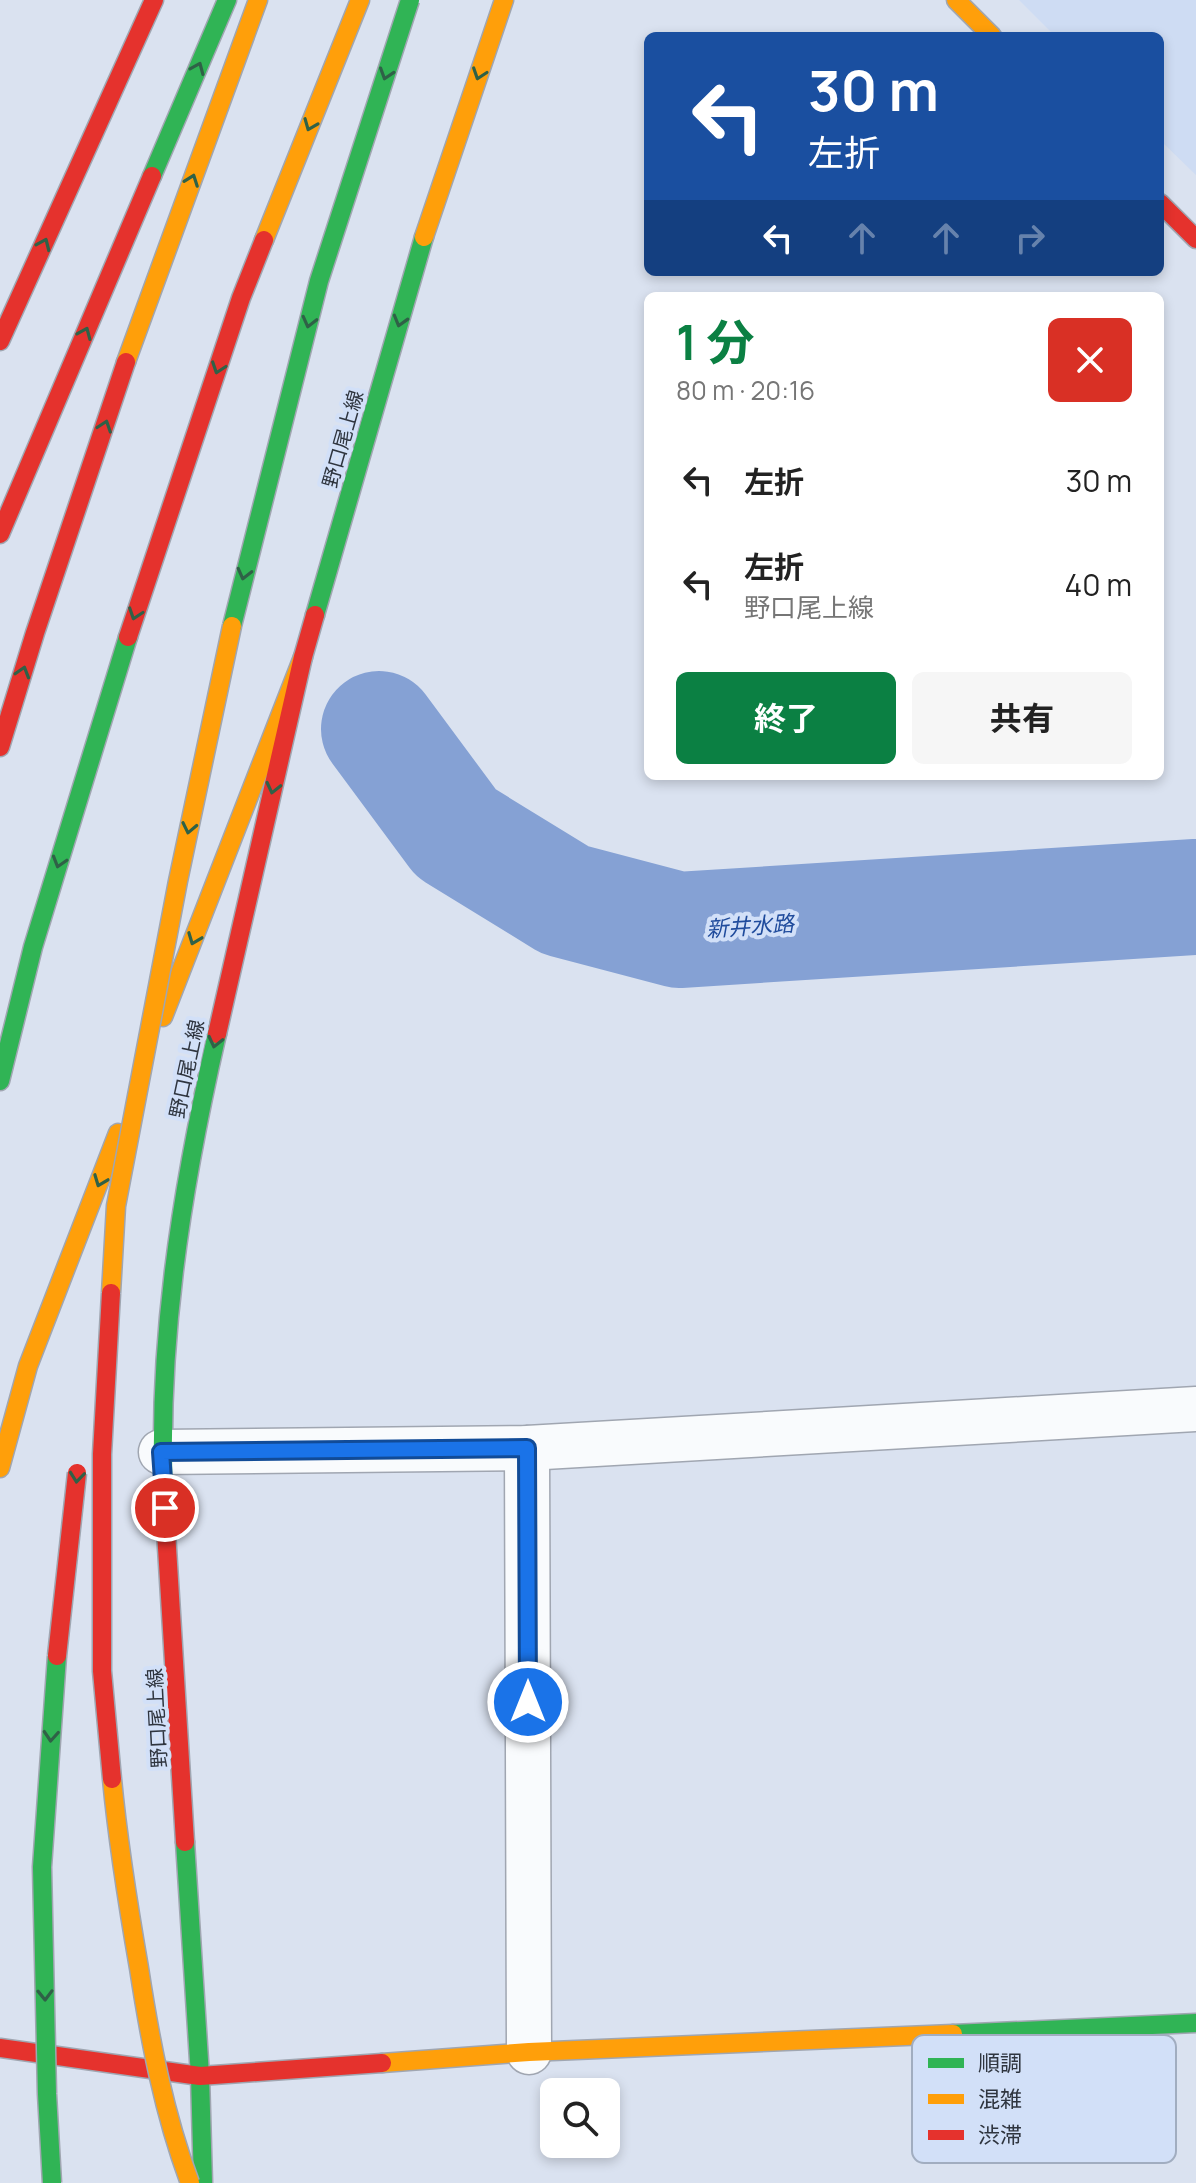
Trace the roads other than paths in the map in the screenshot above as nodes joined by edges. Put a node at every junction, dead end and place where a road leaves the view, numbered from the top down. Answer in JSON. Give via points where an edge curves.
{"nodes":[{"id":1,"x":154,"y":0,"type":"edge"},
{"id":2,"x":227,"y":0,"type":"edge"},
{"id":3,"x":258,"y":0,"type":"edge"},
{"id":4,"x":360,"y":0,"type":"edge"},
{"id":5,"x":410,"y":0,"type":"edge"},
{"id":6,"x":504,"y":0,"type":"edge"},
{"id":7,"x":956,"y":0,"type":"edge"},
{"id":8,"x":988,"y":32,"type":"edge"},
{"id":9,"x":1164,"y":207,"type":"edge"},
{"id":10,"x":1196,"y":239,"type":"edge"},
{"id":11,"x":0,"y":341,"type":"edge"},
{"id":12,"x":0,"y":534,"type":"edge"},
{"id":13,"x":303,"y":657,"type":"junction"},
{"id":14,"x":0,"y":747,"type":"edge"},
{"id":15,"x":0,"y":1081,"type":"edge"},
{"id":16,"x":116,"y":1206,"type":"junction"},
{"id":17,"x":87,"y":1400,"type":"dead end"},
{"id":18,"x":1196,"y":1409,"type":"edge"},
{"id":19,"x":527,"y":1448,"type":"junction"},
{"id":20,"x":161,"y":1452,"type":"junction"},
{"id":21,"x":79,"y":1459,"type":"dead end"},
{"id":22,"x":0,"y":1468,"type":"edge"},
{"id":23,"x":1196,"y":2023,"type":"edge"},
{"id":24,"x":912,"y":2035,"type":"edge"},
{"id":25,"x":920,"y":2035,"type":"edge"},
{"id":26,"x":0,"y":2048,"type":"edge"},
{"id":27,"x":529,"y":2052,"type":"junction"},
{"id":28,"x":200,"y":2076,"type":"junction"},
{"id":29,"x":52,"y":2183,"type":"edge"},
{"id":30,"x":190,"y":2183,"type":"edge"},
{"id":31,"x":203,"y":2183,"type":"edge"}],
"edges":[{"from":11,"to":1,"type":"main road","one_way":true},
{"from":12,"to":2,"type":"main road","one_way":true},
{"from":14,"to":3,"type":"main road","one_way":true,"via":[[140,320]]},
{"from":4,"to":15,"type":"main road","one_way":true,"via":[[241,298],[128,636],[33,947]]},
{"from":5,"to":16,"type":"main road","one_way":true,"bridge":true,"via":[[319,281],[242,580]]},
{"from":6,"to":13,"type":"main road","name":"野口尾上線","one_way":true,"via":[[434,203]]},
{"from":7,"to":8,"type":"main road"},
{"from":9,"to":10,"type":"main road"},
{"from":13,"to":20,"type":"main road","name":"野口尾上線","one_way":true,"via":[[208,1072],[173,1260]]},
{"from":13,"to":22,"type":"main road","one_way":true,"via":[[28,1366]]},
{"from":16,"to":17,"type":"main road","bridge":true},
{"from":16,"to":30,"type":"main road","bridge":true,"via":[[102,1454],[102,1671],[119,1849],[147,2019],[175,2144]]},
{"from":18,"to":19,"type":"street"},
{"from":19,"to":20,"type":"street"},
{"from":19,"to":27,"type":"street"},
{"from":20,"to":28,"type":"main road","name":"野口尾上線"},
{"from":21,"to":29,"type":"main road","one_way":true,"bridge":true,"via":[[57,1656],[42,1867]]},
{"from":23,"to":25,"type":"main road"},
{"from":24,"to":27,"type":"main road"},
{"from":26,"to":28,"type":"main road"},
{"from":27,"to":28,"type":"main road"},
{"from":28,"to":31,"type":"main road","name":"野口尾上線"}]}
